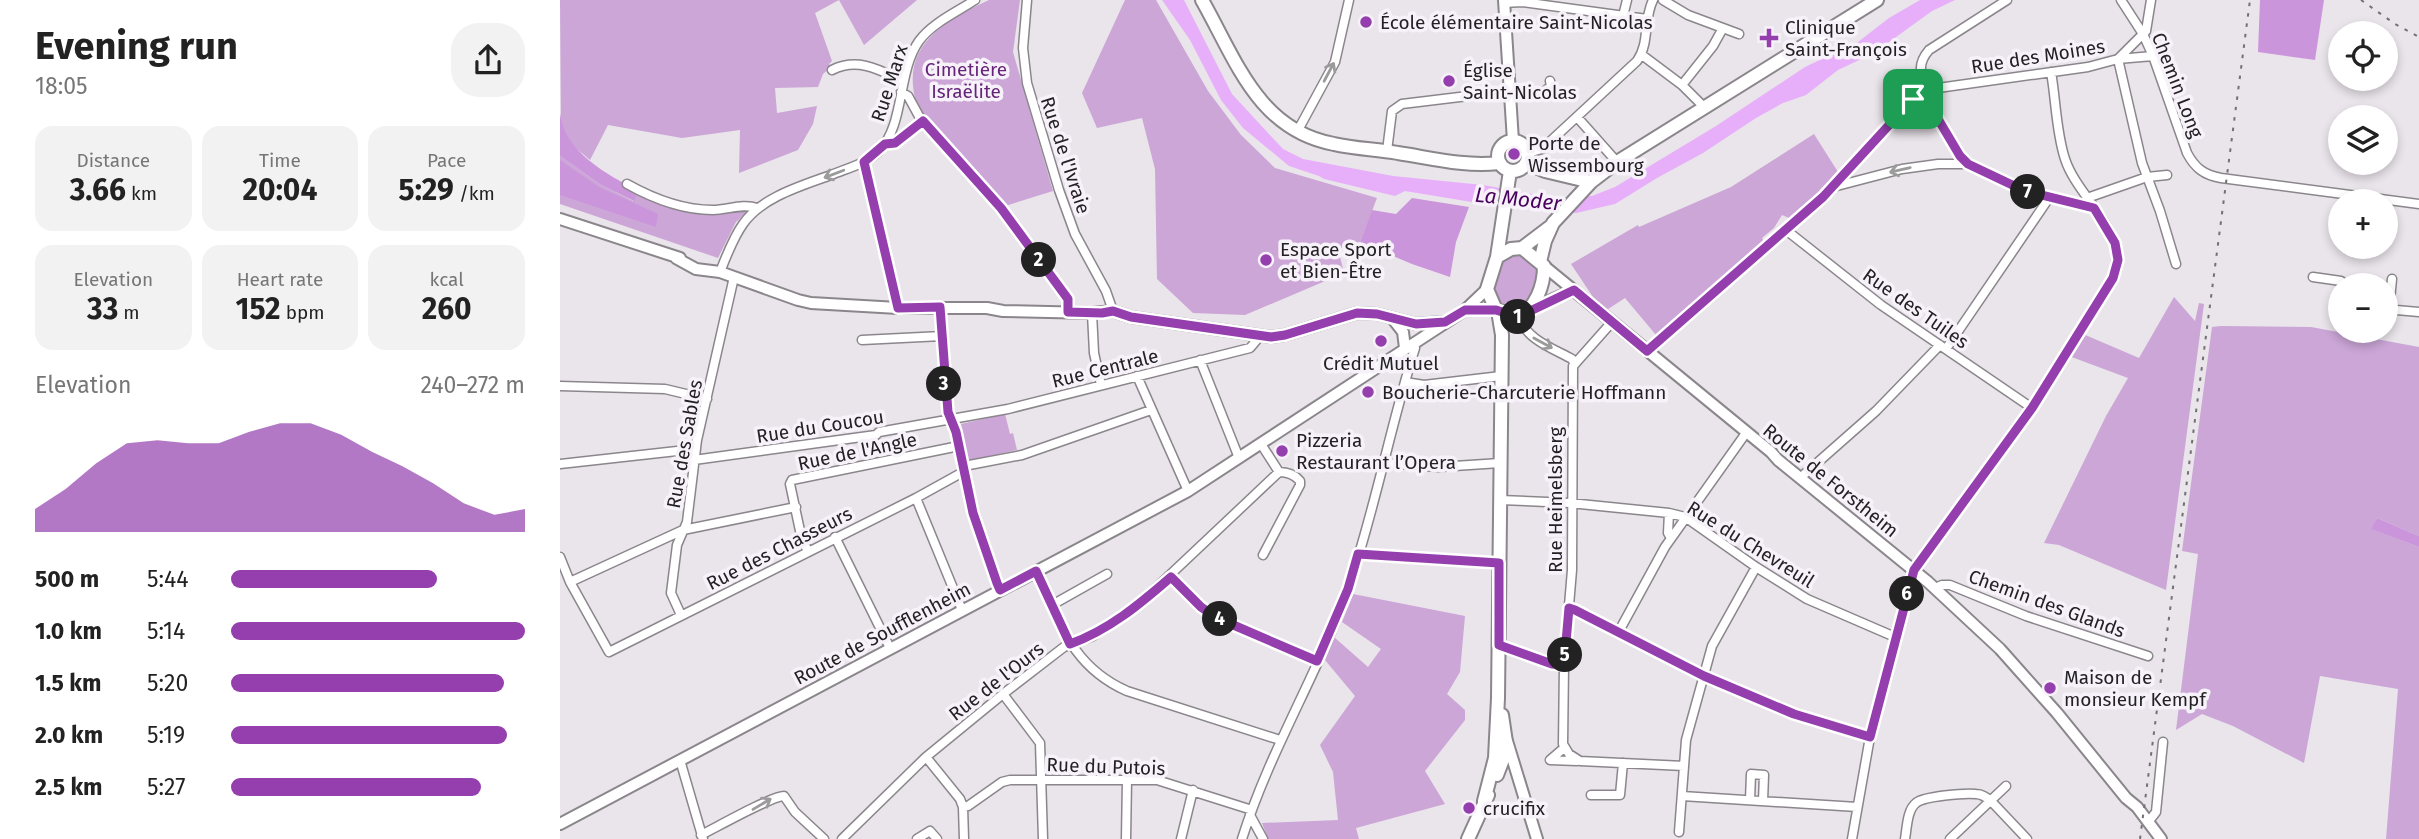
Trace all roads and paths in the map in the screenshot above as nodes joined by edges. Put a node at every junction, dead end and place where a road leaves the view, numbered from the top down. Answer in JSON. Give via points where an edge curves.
{"nodes":[{"id":1,"x":975,"y":0,"type":"edge"},
{"id":2,"x":1027,"y":0,"type":"edge"},
{"id":3,"x":1202,"y":0,"type":"edge"},
{"id":4,"x":1349,"y":0,"type":"edge"},
{"id":5,"x":1627,"y":0,"type":"edge"},
{"id":6,"x":1653,"y":0,"type":"edge"},
{"id":7,"x":1663,"y":0,"type":"edge"},
{"id":8,"x":1877,"y":0,"type":"edge"},
{"id":9,"x":2007,"y":0,"type":"edge"},
{"id":10,"x":2122,"y":0,"type":"edge"},
{"id":11,"x":2151,"y":0,"type":"edge"},
{"id":12,"x":1504,"y":2,"type":"edge"},
{"id":13,"x":1623,"y":16,"type":"junction"},
{"id":14,"x":1647,"y":19,"type":"junction"},
{"id":15,"x":1723,"y":29,"type":"junction"},
{"id":16,"x":1739,"y":34,"type":"dead end"},
{"id":17,"x":2143,"y":34,"type":"junction"},
{"id":18,"x":1642,"y":55,"type":"junction"},
{"id":19,"x":2153,"y":56,"type":"junction"},
{"id":20,"x":2118,"y":59,"type":"junction"},
{"id":21,"x":832,"y":69,"type":"dead end"},
{"id":22,"x":2052,"y":72,"type":"junction"},
{"id":23,"x":903,"y":81,"type":"junction"},
{"id":24,"x":1550,"y":81,"type":"dead end"},
{"id":25,"x":1682,"y":86,"type":"junction"},
{"id":26,"x":1926,"y":91,"type":"junction"},
{"id":27,"x":901,"y":92,"type":"junction"},
{"id":28,"x":1509,"y":94,"type":"junction"},
{"id":29,"x":1704,"y":107,"type":"junction"},
{"id":30,"x":1577,"y":117,"type":"junction"},
{"id":31,"x":923,"y":121,"type":"junction"},
{"id":32,"x":1297,"y":132,"type":"junction"},
{"id":33,"x":1513,"y":141,"type":"junction"},
{"id":34,"x":885,"y":144,"type":"junction"},
{"id":35,"x":1387,"y":151,"type":"junction"},
{"id":36,"x":1527,"y":158,"type":"junction"},
{"id":37,"x":864,"y":162,"type":"junction"},
{"id":38,"x":1617,"y":162,"type":"junction"},
{"id":39,"x":1499,"y":163,"type":"junction"},
{"id":40,"x":1968,"y":164,"type":"junction"},
{"id":41,"x":1510,"y":171,"type":"junction"},
{"id":42,"x":2168,"y":175,"type":"dead end"},
{"id":43,"x":2147,"y":177,"type":"junction"},
{"id":44,"x":627,"y":184,"type":"dead end"},
{"id":45,"x":1587,"y":186,"type":"junction"},
{"id":46,"x":1833,"y":187,"type":"junction"},
{"id":47,"x":2049,"y":198,"type":"junction"},
{"id":48,"x":2087,"y":198,"type":"junction"},
{"id":49,"x":2419,"y":204,"type":"edge"},
{"id":50,"x":757,"y":208,"type":"junction"},
{"id":51,"x":2094,"y":208,"type":"junction"},
{"id":52,"x":560,"y":219,"type":"edge"},
{"id":53,"x":1552,"y":224,"type":"junction"},
{"id":54,"x":1502,"y":225,"type":"junction"},
{"id":55,"x":1786,"y":230,"type":"junction"},
{"id":56,"x":1520,"y":247,"type":"junction"},
{"id":57,"x":1497,"y":257,"type":"junction"},
{"id":58,"x":1542,"y":264,"type":"junction"},
{"id":59,"x":2176,"y":264,"type":"dead end"},
{"id":60,"x":718,"y":269,"type":"junction"},
{"id":61,"x":734,"y":277,"type":"junction"},
{"id":62,"x":2313,"y":277,"type":"dead end"},
{"id":63,"x":2328,"y":279,"type":"edge"},
{"id":64,"x":1487,"y":289,"type":"junction"},
{"id":65,"x":1574,"y":290,"type":"junction"},
{"id":66,"x":940,"y":307,"type":"junction"},
{"id":67,"x":898,"y":308,"type":"junction"},
{"id":68,"x":1531,"y":309,"type":"junction"},
{"id":69,"x":1465,"y":310,"type":"junction"},
{"id":70,"x":2398,"y":310,"type":"edge"},
{"id":71,"x":1113,"y":311,"type":"junction"},
{"id":72,"x":1497,"y":311,"type":"junction"},
{"id":73,"x":1068,"y":312,"type":"junction"},
{"id":74,"x":2419,"y":312,"type":"edge"},
{"id":75,"x":1092,"y":313,"type":"junction"},
{"id":76,"x":1518,"y":316,"type":"junction"},
{"id":77,"x":1392,"y":318,"type":"junction"},
{"id":78,"x":1408,"y":322,"type":"junction"},
{"id":79,"x":1445,"y":322,"type":"junction"},
{"id":80,"x":1612,"y":322,"type":"junction"},
{"id":81,"x":1261,"y":335,"type":"junction"},
{"id":82,"x":1502,"y":335,"type":"junction"},
{"id":83,"x":942,"y":336,"type":"junction"},
{"id":84,"x":862,"y":340,"type":"dead end"},
{"id":85,"x":1413,"y":343,"type":"junction"},
{"id":86,"x":1943,"y":347,"type":"junction"},
{"id":87,"x":1647,"y":351,"type":"junction"},
{"id":88,"x":1200,"y":360,"type":"junction"},
{"id":89,"x":1574,"y":364,"type":"junction"},
{"id":90,"x":1136,"y":376,"type":"junction"},
{"id":91,"x":1501,"y":376,"type":"junction"},
{"id":92,"x":1405,"y":382,"type":"junction"},
{"id":93,"x":1101,"y":385,"type":"junction"},
{"id":94,"x":560,"y":386,"type":"edge"},
{"id":95,"x":707,"y":399,"type":"junction"},
{"id":96,"x":2032,"y":408,"type":"junction"},
{"id":97,"x":1151,"y":410,"type":"junction"},
{"id":98,"x":951,"y":420,"type":"junction"},
{"id":99,"x":1746,"y":433,"type":"junction"},
{"id":100,"x":1261,"y":444,"type":"junction"},
{"id":101,"x":959,"y":446,"type":"junction"},
{"id":102,"x":695,"y":449,"type":"junction"},
{"id":103,"x":1239,"y":458,"type":"junction"},
{"id":104,"x":694,"y":460,"type":"junction"},
{"id":105,"x":1384,"y":463,"type":"junction"},
{"id":106,"x":560,"y":464,"type":"edge"},
{"id":107,"x":1500,"y":464,"type":"junction"},
{"id":108,"x":963,"y":469,"type":"junction"},
{"id":109,"x":1279,"y":472,"type":"junction"},
{"id":110,"x":1800,"y":478,"type":"junction"},
{"id":111,"x":1188,"y":491,"type":"junction"},
{"id":112,"x":916,"y":498,"type":"junction"},
{"id":113,"x":1500,"y":500,"type":"junction"},
{"id":114,"x":1570,"y":503,"type":"junction"},
{"id":115,"x":796,"y":507,"type":"junction"},
{"id":116,"x":1670,"y":513,"type":"junction"},
{"id":117,"x":1685,"y":517,"type":"junction"},
{"id":118,"x":683,"y":530,"type":"junction"},
{"id":119,"x":835,"y":537,"type":"junction"},
{"id":120,"x":1671,"y":538,"type":"junction"},
{"id":121,"x":807,"y":551,"type":"junction"},
{"id":122,"x":1358,"y":554,"type":"junction"},
{"id":123,"x":1263,"y":555,"type":"dead end"},
{"id":124,"x":560,"y":557,"type":"edge"},
{"id":125,"x":1499,"y":563,"type":"junction"},
{"id":126,"x":1756,"y":567,"type":"junction"},
{"id":127,"x":1914,"y":570,"type":"junction"},
{"id":128,"x":1036,"y":571,"type":"junction"},
{"id":129,"x":1107,"y":574,"type":"dead end"},
{"id":130,"x":1171,"y":577,"type":"junction"},
{"id":131,"x":570,"y":582,"type":"junction"},
{"id":132,"x":1935,"y":588,"type":"junction"},
{"id":133,"x":1000,"y":590,"type":"junction"},
{"id":134,"x":1052,"y":605,"type":"junction"},
{"id":135,"x":1569,"y":608,"type":"junction"},
{"id":136,"x":962,"y":610,"type":"junction"},
{"id":137,"x":681,"y":615,"type":"junction"},
{"id":138,"x":1618,"y":633,"type":"junction"},
{"id":139,"x":1895,"y":637,"type":"junction"},
{"id":140,"x":1070,"y":644,"type":"junction"},
{"id":141,"x":1499,"y":645,"type":"junction"},
{"id":142,"x":890,"y":648,"type":"junction"},
{"id":143,"x":2148,"y":656,"type":"dead end"},
{"id":144,"x":1317,"y":661,"type":"junction"},
{"id":145,"x":1564,"y":665,"type":"junction"},
{"id":146,"x":1704,"y":676,"type":"junction"},
{"id":147,"x":1003,"y":694,"type":"junction"},
{"id":148,"x":1498,"y":698,"type":"junction"},
{"id":149,"x":1870,"y":737,"type":"junction"},
{"id":150,"x":1280,"y":740,"type":"junction"},
{"id":151,"x":2163,"y":742,"type":"dead end"},
{"id":152,"x":1564,"y":748,"type":"junction"},
{"id":153,"x":926,"y":757,"type":"junction"},
{"id":154,"x":1580,"y":761,"type":"junction"},
{"id":155,"x":676,"y":762,"type":"junction"},
{"id":156,"x":1623,"y":763,"type":"junction"},
{"id":157,"x":1684,"y":766,"type":"junction"},
{"id":158,"x":1506,"y":769,"type":"junction"},
{"id":159,"x":1041,"y":779,"type":"junction"},
{"id":160,"x":1127,"y":780,"type":"junction"},
{"id":161,"x":2006,"y":786,"type":"dead end"},
{"id":162,"x":1193,"y":790,"type":"junction"},
{"id":163,"x":1591,"y":795,"type":"dead end"},
{"id":164,"x":1682,"y":796,"type":"junction"},
{"id":165,"x":1750,"y":800,"type":"junction"},
{"id":166,"x":1763,"y":801,"type":"junction"},
{"id":167,"x":1991,"y":801,"type":"junction"},
{"id":168,"x":962,"y":807,"type":"junction"},
{"id":169,"x":1857,"y":807,"type":"junction"},
{"id":170,"x":1251,"y":812,"type":"junction"},
{"id":171,"x":2148,"y":821,"type":"junction"},
{"id":172,"x":560,"y":824,"type":"edge"},
{"id":173,"x":1679,"y":832,"type":"dead end"},
{"id":174,"x":702,"y":837,"type":"edge"},
{"id":175,"x":824,"y":839,"type":"edge"},
{"id":176,"x":842,"y":839,"type":"edge"},
{"id":177,"x":917,"y":839,"type":"edge"},
{"id":178,"x":937,"y":839,"type":"edge"},
{"id":179,"x":964,"y":839,"type":"edge"},
{"id":180,"x":1043,"y":839,"type":"edge"},
{"id":181,"x":1126,"y":839,"type":"edge"},
{"id":182,"x":1181,"y":839,"type":"edge"},
{"id":183,"x":1242,"y":839,"type":"edge"},
{"id":184,"x":1263,"y":839,"type":"edge"},
{"id":185,"x":1468,"y":839,"type":"edge"},
{"id":186,"x":1537,"y":839,"type":"edge"},
{"id":187,"x":1852,"y":839,"type":"edge"},
{"id":188,"x":1905,"y":839,"type":"edge"},
{"id":189,"x":1950,"y":839,"type":"edge"},
{"id":190,"x":2027,"y":839,"type":"edge"},
{"id":191,"x":2161,"y":839,"type":"edge"}],
"edges":[{"from":1,"to":23,"type":"street","name":"Rue Marx","via":[[929,29],[908,62]]},
{"from":2,"to":71,"type":"street","name":"Rue de l'Ivraie","via":[[1023,48],[1027,83],[1075,234]]},
{"from":3,"to":32,"type":"main road","via":[[1258,100]]},
{"from":32,"to":4,"type":"street","one_way":true,"via":[[1335,62]]},
{"from":5,"to":13,"type":"street"},
{"from":6,"to":14,"type":"street"},
{"from":7,"to":15,"type":"street"},
{"from":8,"to":29,"type":"main road"},
{"from":9,"to":26,"type":"street","via":[[1929,50],[1920,66]]},
{"from":10,"to":17,"type":"street","name":"Chemin Long"},
{"from":11,"to":17,"type":"street","via":[[2149,24]]},
{"from":12,"to":13,"type":"street"},
{"from":12,"to":28,"type":"street"},
{"from":13,"to":14,"type":"street"},
{"from":14,"to":18,"type":"street"},
{"from":15,"to":16,"type":"street"},
{"from":15,"to":25,"type":"street"},
{"from":17,"to":19,"type":"street","name":"Chemin Long"},
{"from":17,"to":20,"type":"street","name":"Rue des Moines"},
{"from":18,"to":25,"type":"street"},
{"from":18,"to":30,"type":"street"},
{"from":19,"to":20,"type":"street","name":"Rue des Moines"},
{"from":19,"to":49,"type":"street","name":"Chemin Long","via":[[2187,153],[2205,174]]},
{"from":20,"to":22,"type":"street","name":"Rue des Moines"},
{"from":20,"to":43,"type":"street"},
{"from":21,"to":23,"type":"street","via":[[870,65]]},
{"from":22,"to":26,"type":"street","name":"Rue des Moines"},
{"from":22,"to":48,"type":"street","via":[[2063,155]]},
{"from":23,"to":27,"type":"street","name":"Rue Marx"},
{"from":24,"to":28,"type":"street","via":[[1544,92]]},
{"from":25,"to":29,"type":"street"},
{"from":26,"to":40,"type":"street"},
{"from":26,"to":46,"type":"street","via":[[1913,99]]},
{"from":27,"to":31,"type":"street"},
{"from":27,"to":34,"type":"street","name":"Rue Marx"},
{"from":28,"to":33,"type":"street"},
{"from":28,"to":35,"type":"street","via":[[1402,104],[1392,111]]},
{"from":29,"to":38,"type":"main road"},
{"from":30,"to":36,"type":"street"},
{"from":30,"to":38,"type":"street"},
{"from":31,"to":34,"type":"street","via":[[895,143]]},
{"from":31,"to":73,"type":"street","via":[[1001,208],[1068,299]]},
{"from":32,"to":35,"type":"main road","via":[[1333,144]]},
{"from":33,"to":36,"type":"main road","via":[[1522,144]]},
{"from":33,"to":39,"type":"main road","via":[[1500,148]]},
{"from":34,"to":37,"type":"street","name":"Rue Marx"},
{"from":35,"to":39,"type":"main road","via":[[1474,164]]},
{"from":36,"to":41,"type":"main road","via":[[1520,170]]},
{"from":36,"to":45,"type":"main road","via":[[1545,171]]},
{"from":37,"to":50,"type":"street","name":"Rue Marx","one_way":true},
{"from":37,"to":67,"type":"street"},
{"from":38,"to":45,"type":"main road"},
{"from":39,"to":41,"type":"main road"},
{"from":40,"to":46,"type":"street","one_way":true,"via":[[1907,168]]},
{"from":40,"to":47,"type":"street","via":[[2018,189]]},
{"from":41,"to":54,"type":"main road"},
{"from":42,"to":43,"type":"street"},
{"from":43,"to":48,"type":"street"},
{"from":43,"to":59,"type":"street"},
{"from":44,"to":50,"type":"street","name":"Rue Marx","via":[[688,207]]},
{"from":45,"to":53,"type":"main road"},
{"from":46,"to":55,"type":"street"},
{"from":47,"to":51,"type":"street"},
{"from":47,"to":86,"type":"street"},
{"from":48,"to":51,"type":"street"},
{"from":50,"to":60,"type":"street","name":"Rue Marx"},
{"from":51,"to":96,"type":"street","via":[[2114,238],[2117,266]]},
{"from":52,"to":60,"type":"street"},
{"from":53,"to":56,"type":"main road"},
{"from":53,"to":58,"type":"main road"},
{"from":54,"to":56,"type":"main road"},
{"from":54,"to":57,"type":"main road"},
{"from":55,"to":86,"type":"street","name":"Rue des Tuiles"},
{"from":55,"to":87,"type":"street"},
{"from":56,"to":57,"type":"main road"},
{"from":56,"to":58,"type":"main road"},
{"from":57,"to":64,"type":"main road"},
{"from":58,"to":65,"type":"street","name":"Route de Forstheim"},
{"from":58,"to":68,"type":"main road","via":[[1544,276]]},
{"from":60,"to":61,"type":"street"},
{"from":61,"to":67,"type":"street","via":[[811,303]]},
{"from":61,"to":95,"type":"street","name":"Rue des Sables"},
{"from":62,"to":63,"type":"street"},
{"from":64,"to":69,"type":"street","name":"Route de Soufflenheim"},
{"from":64,"to":72,"type":"main road"},
{"from":65,"to":68,"type":"street"},
{"from":65,"to":80,"type":"street","name":"Route de Forstheim"},
{"from":66,"to":67,"type":"street"},
{"from":66,"to":73,"type":"street"},
{"from":66,"to":83,"type":"street"},
{"from":68,"to":76,"type":"main road"},
{"from":69,"to":72,"type":"street"},
{"from":69,"to":79,"type":"street","name":"Route de Soufflenheim"},
{"from":70,"to":74,"type":"street"},
{"from":71,"to":75,"type":"street"},
{"from":71,"to":81,"type":"street"},
{"from":72,"to":76,"type":"main road"},
{"from":72,"to":82,"type":"main road"},
{"from":73,"to":75,"type":"street"},
{"from":75,"to":93,"type":"street"},
{"from":76,"to":82,"type":"main road"},
{"from":76,"to":89,"type":"street","one_way":true,"via":[[1533,338]]},
{"from":77,"to":78,"type":"street"},
{"from":77,"to":81,"type":"street","via":[[1357,313],[1285,335]]},
{"from":77,"to":85,"type":"street"},
{"from":78,"to":79,"type":"street"},
{"from":78,"to":85,"type":"street"},
{"from":79,"to":85,"type":"street","name":"Route de Soufflenheim"},
{"from":80,"to":87,"type":"street","name":"Route de Forstheim"},
{"from":80,"to":89,"type":"street"},
{"from":81,"to":88,"type":"street","name":"Rue Centrale","via":[[1250,348]]},
{"from":82,"to":91,"type":"main road"},
{"from":83,"to":84,"type":"street"},
{"from":83,"to":98,"type":"street"},
{"from":85,"to":92,"type":"street"},
{"from":85,"to":100,"type":"street","name":"Route de Soufflenheim"},
{"from":86,"to":96,"type":"street","name":"Rue des Tuiles"},
{"from":86,"to":110,"type":"street"},
{"from":87,"to":99,"type":"street","name":"Route de Forstheim"},
{"from":88,"to":90,"type":"street","name":"Rue Centrale"},
{"from":88,"to":103,"type":"street"},
{"from":89,"to":114,"type":"street","name":"Rue Heimelsberg"},
{"from":90,"to":93,"type":"street","name":"Rue Centrale"},
{"from":90,"to":97,"type":"street"},
{"from":91,"to":92,"type":"street","via":[[1424,385]]},
{"from":91,"to":107,"type":"main road"},
{"from":92,"to":105,"type":"street"},
{"from":93,"to":98,"type":"street","name":"Rue Centrale"},
{"from":94,"to":95,"type":"street","via":[[665,389]]},
{"from":95,"to":102,"type":"street","name":"Rue des Sables"},
{"from":96,"to":127,"type":"street"},
{"from":97,"to":108,"type":"street","name":"Rue des Chasseurs","via":[[1022,455]]},
{"from":97,"to":111,"type":"street"},
{"from":98,"to":101,"type":"street"},
{"from":98,"to":104,"type":"street","name":"Rue du Coucou"},
{"from":99,"to":110,"type":"street","name":"Route de Forstheim"},
{"from":99,"to":117,"type":"street"},
{"from":100,"to":103,"type":"street","name":"Route de Soufflenheim"},
{"from":100,"to":109,"type":"street"},
{"from":101,"to":108,"type":"street"},
{"from":101,"to":115,"type":"street","name":"Rue de l'Angle","via":[[792,480]]},
{"from":102,"to":104,"type":"street","name":"Rue des Sables"},
{"from":102,"to":106,"type":"street"},
{"from":103,"to":111,"type":"street","name":"Route de Soufflenheim"},
{"from":104,"to":118,"type":"street","name":"Rue des Sables"},
{"from":105,"to":107,"type":"street","via":[[1439,467]]},
{"from":105,"to":122,"type":"street"},
{"from":107,"to":113,"type":"main road"},
{"from":108,"to":112,"type":"street","name":"Rue des Chasseurs"},
{"from":108,"to":133,"type":"street"},
{"from":109,"to":123,"type":"street","via":[[1297,478],[1300,485]]},
{"from":109,"to":130,"type":"street","name":"Rue de l'Ours"},
{"from":110,"to":127,"type":"street","name":"Route de Forstheim"},
{"from":111,"to":128,"type":"street","name":"Route de Soufflenheim"},
{"from":112,"to":119,"type":"street","name":"Rue des Chasseurs"},
{"from":112,"to":136,"type":"street"},
{"from":113,"to":114,"type":"street","name":"Rue du Chevreuil"},
{"from":113,"to":125,"type":"main road"},
{"from":114,"to":116,"type":"street","name":"Rue du Chevreuil"},
{"from":114,"to":135,"type":"street","name":"Rue Heimelsberg"},
{"from":115,"to":118,"type":"street"},
{"from":115,"to":121,"type":"street","name":"Rue de l'Angle"},
{"from":116,"to":117,"type":"street","name":"Rue du Chevreuil"},
{"from":116,"to":120,"type":"street"},
{"from":117,"to":120,"type":"street"},
{"from":117,"to":126,"type":"street","name":"Rue du Chevreuil"},
{"from":118,"to":131,"type":"street"},
{"from":118,"to":137,"type":"street","name":"Rue des Sables","via":[[671,593]]},
{"from":119,"to":121,"type":"street","name":"Rue des Chasseurs"},
{"from":119,"to":142,"type":"street"},
{"from":120,"to":138,"type":"street"},
{"from":121,"to":137,"type":"street","name":"Rue des Chasseurs"},
{"from":122,"to":125,"type":"street"},
{"from":122,"to":144,"type":"street"},
{"from":124,"to":131,"type":"street"},
{"from":125,"to":141,"type":"main road"},
{"from":126,"to":139,"type":"street","name":"Rue du Chevreuil","via":[[1807,599]]},
{"from":126,"to":146,"type":"street","via":[[1712,646]]},
{"from":127,"to":132,"type":"street","name":"Route de Forstheim"},
{"from":127,"to":139,"type":"street"},
{"from":128,"to":133,"type":"street","name":"Route de Soufflenheim"},
{"from":128,"to":134,"type":"street"},
{"from":129,"to":134,"type":"street"},
{"from":130,"to":140,"type":"street","name":"Rue de l'Ours","via":[[1093,636]]},
{"from":130,"to":144,"type":"street","via":[[1217,618]]},
{"from":131,"to":137,"type":"street","name":"Rue des Chasseurs","via":[[609,652]]},
{"from":132,"to":143,"type":"street","name":"Chemin des Glands","via":[[1951,585],[2026,616]]},
{"from":132,"to":171,"type":"street","name":"Route de Forstheim","via":[[2000,649]]},
{"from":133,"to":136,"type":"street","name":"Route de Soufflenheim"},
{"from":134,"to":140,"type":"street"},
{"from":135,"to":138,"type":"street"},
{"from":135,"to":145,"type":"street","name":"Rue Heimelsberg"},
{"from":136,"to":142,"type":"street","name":"Route de Soufflenheim"},
{"from":138,"to":146,"type":"street"},
{"from":139,"to":149,"type":"street"},
{"from":140,"to":147,"type":"street","name":"Rue de l'Ours"},
{"from":140,"to":150,"type":"street","via":[[1086,664],[1117,687]]},
{"from":141,"to":145,"type":"street"},
{"from":141,"to":148,"type":"main road"},
{"from":142,"to":155,"type":"street","name":"Route de Soufflenheim"},
{"from":144,"to":150,"type":"street"},
{"from":145,"to":152,"type":"street","name":"Rue Heimelsberg"},
{"from":146,"to":149,"type":"street","via":[[1794,714]]},
{"from":146,"to":157,"type":"street","via":[[1686,740]]},
{"from":147,"to":153,"type":"street","name":"Rue de l'Ours"},
{"from":147,"to":159,"type":"street","via":[[1037,738]]},
{"from":148,"to":158,"type":"main road","via":[[1507,739]]},
{"from":148,"to":158,"type":"main road","via":[[1496,726]]},
{"from":149,"to":169,"type":"street"},
{"from":150,"to":170,"type":"street"},
{"from":151,"to":171,"type":"street","via":[[2156,812]]},
{"from":152,"to":154,"type":"street"},
{"from":152,"to":154,"type":"street","name":"Rue Heimelsberg","via":[[1550,760]]},
{"from":153,"to":168,"type":"street"},
{"from":153,"to":176,"type":"street","name":"Rue de l'Ours"},
{"from":154,"to":156,"type":"street"},
{"from":155,"to":172,"type":"street","name":"Route de Soufflenheim"},
{"from":155,"to":174,"type":"street"},
{"from":156,"to":157,"type":"street"},
{"from":156,"to":163,"type":"street","via":[[1620,795]]},
{"from":157,"to":164,"type":"street"},
{"from":158,"to":185,"type":"main road","via":[[1484,801]]},
{"from":158,"to":186,"type":"street"},
{"from":159,"to":160,"type":"street","name":"Rue du Putois"},
{"from":159,"to":168,"type":"street","name":"Rue du Putois","via":[[1002,782]]},
{"from":159,"to":180,"type":"street"},
{"from":160,"to":162,"type":"street","name":"Rue du Putois","via":[[1157,780]]},
{"from":160,"to":181,"type":"street"},
{"from":161,"to":167,"type":"street"},
{"from":162,"to":170,"type":"street","name":"Rue du Putois"},
{"from":162,"to":182,"type":"street"},
{"from":164,"to":165,"type":"street"},
{"from":164,"to":173,"type":"street"},
{"from":165,"to":166,"type":"street"},
{"from":165,"to":166,"type":"street","via":[[1751,774],[1764,775]]},
{"from":166,"to":169,"type":"street"},
{"from":167,"to":188,"type":"street","via":[[1974,794],[1920,800],[1911,810]]},
{"from":167,"to":189,"type":"street"},
{"from":167,"to":190,"type":"street"},
{"from":168,"to":179,"type":"street"},
{"from":169,"to":187,"type":"street"},
{"from":170,"to":183,"type":"street"},
{"from":170,"to":184,"type":"street"},
{"from":171,"to":191,"type":"street","name":"Route de Forstheim"},
{"from":174,"to":175,"type":"street","one_way":true,"via":[[775,796],[784,796]]},
{"from":177,"to":178,"type":"street","via":[[930,831]]}]}
